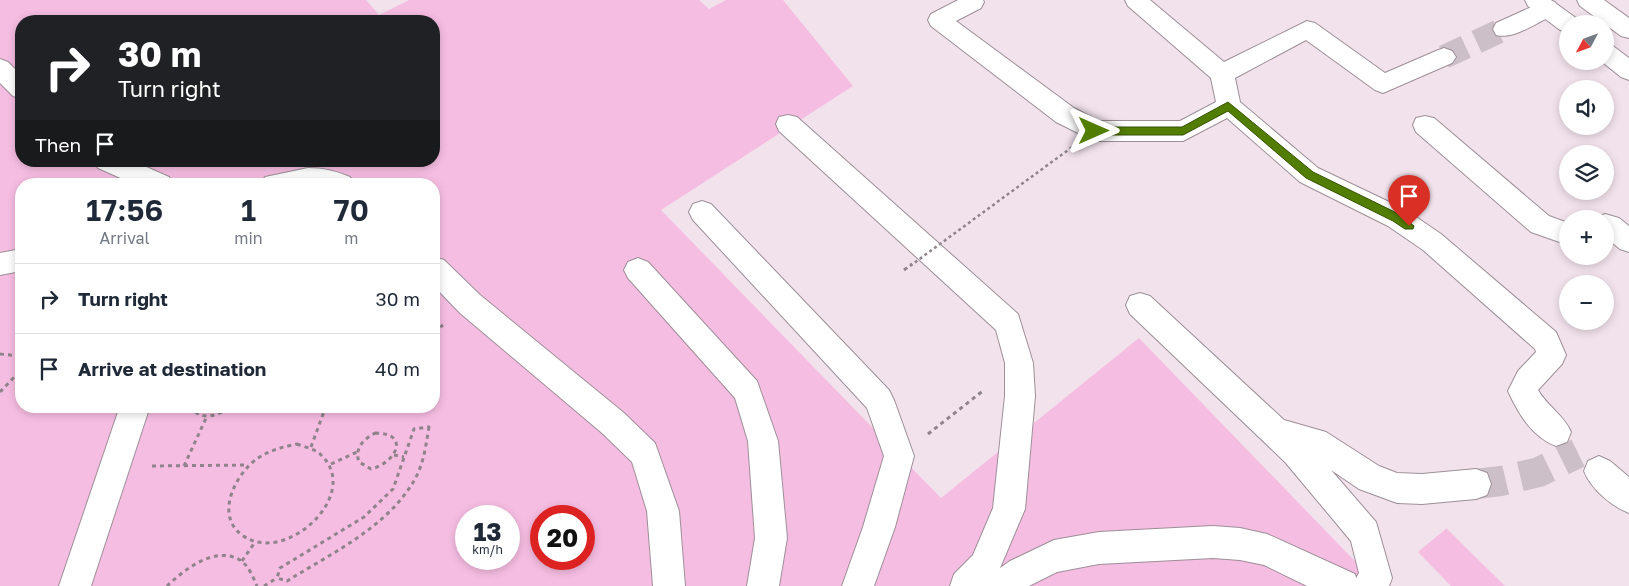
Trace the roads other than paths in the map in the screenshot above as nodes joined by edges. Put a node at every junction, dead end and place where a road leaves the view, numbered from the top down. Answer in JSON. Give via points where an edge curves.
{"nodes":[{"id":1,"x":1136,"y":0,"type":"edge"},
{"id":2,"x":1588,"y":0,"type":"edge"},
{"id":3,"x":973,"y":2,"type":"dead end"},
{"id":4,"x":1541,"y":4,"type":"edge"},
{"id":5,"x":1559,"y":17,"type":"edge"},
{"id":6,"x":1504,"y":29,"type":"tunnel mouth"},
{"id":7,"x":1629,"y":30,"type":"edge"},
{"id":8,"x":1444,"y":57,"type":"tunnel mouth"},
{"id":9,"x":1614,"y":59,"type":"edge"},
{"id":10,"x":0,"y":68,"type":"edge"},
{"id":11,"x":1629,"y":70,"type":"edge"},
{"id":12,"x":1222,"y":74,"type":"junction"},
{"id":13,"x":15,"y":84,"type":"edge"},
{"id":14,"x":1228,"y":106,"type":"junction"},
{"id":15,"x":788,"y":124,"type":"dead end"},
{"id":16,"x":1425,"y":125,"type":"dead end"},
{"id":17,"x":120,"y":167,"type":"edge"},
{"id":18,"x":146,"y":178,"type":"edge"},
{"id":19,"x":298,"y":178,"type":"edge"},
{"id":20,"x":313,"y":178,"type":"edge"},
{"id":21,"x":313,"y":178,"type":"edge"},
{"id":22,"x":328,"y":178,"type":"edge"},
{"id":23,"x":702,"y":212,"type":"dead end"},
{"id":24,"x":1614,"y":229,"type":"edge"},
{"id":25,"x":1559,"y":233,"type":"edge"},
{"id":26,"x":1629,"y":241,"type":"edge"},
{"id":27,"x":15,"y":261,"type":"edge"},
{"id":28,"x":0,"y":264,"type":"edge"},
{"id":29,"x":638,"y":270,"type":"dead end"},
{"id":30,"x":440,"y":274,"type":"edge"},
{"id":31,"x":1140,"y":306,"type":"dead end"},
{"id":32,"x":133,"y":413,"type":"edge"},
{"id":33,"x":1556,"y":432,"type":"dead end"},
{"id":34,"x":1276,"y":433,"type":"junction"},
{"id":35,"x":1599,"y":471,"type":"dead end"},
{"id":36,"x":1476,"y":484,"type":"tunnel mouth"},
{"id":37,"x":1629,"y":498,"type":"edge"},
{"id":38,"x":75,"y":586,"type":"edge"},
{"id":39,"x":669,"y":586,"type":"edge"},
{"id":40,"x":763,"y":586,"type":"edge"},
{"id":41,"x":858,"y":586,"type":"edge"},
{"id":42,"x":966,"y":586,"type":"edge"},
{"id":43,"x":1002,"y":586,"type":"edge"},
{"id":44,"x":1344,"y":586,"type":"edge"},
{"id":45,"x":1369,"y":586,"type":"edge"}],
"edges":[{"from":1,"to":12,"type":"street"},
{"from":2,"to":7,"type":"street"},
{"from":3,"to":14,"type":"street","via":[[939,20],[1065,115],[1094,131],[1183,131]]},
{"from":4,"to":5,"type":"street"},
{"from":4,"to":6,"type":"street"},
{"from":8,"to":12,"type":"street","via":[[1383,84],[1307,29]]},
{"from":9,"to":11,"type":"street"},
{"from":10,"to":13,"type":"street"},
{"from":12,"to":14,"type":"street"},
{"from":14,"to":33,"type":"street","via":[[1309,175],[1397,218],[1432,242],[1546,341],[1552,355],[1526,380],[1523,391],[1533,409]]},
{"from":15,"to":42,"type":"street","via":[[1008,322],[1019,363],[1020,396],[1009,509],[984,566]]},
{"from":16,"to":25,"type":"street","via":[[1540,224]]},
{"from":17,"to":18,"type":"street"},
{"from":19,"to":21,"type":"street"},
{"from":20,"to":22,"type":"street"},
{"from":23,"to":41,"type":"street","via":[[879,400],[899,456]]},
{"from":24,"to":26,"type":"street"},
{"from":27,"to":28,"type":"street"},
{"from":29,"to":40,"type":"street","via":[[747,391],[763,441],[771,538]]},
{"from":30,"to":39,"type":"street","via":[[470,304],[613,423],[644,453],[663,511]]},
{"from":31,"to":34,"type":"street"},
{"from":32,"to":38,"type":"street"},
{"from":34,"to":36,"type":"street","via":[[1315,442],[1370,478],[1397,488]]},
{"from":34,"to":45,"type":"street","via":[[1365,533],[1376,578]]},
{"from":35,"to":37,"type":"street"},
{"from":43,"to":44,"type":"street","via":[[1021,572],[1054,556],[1099,548],[1213,542],[1267,550]]}]}
